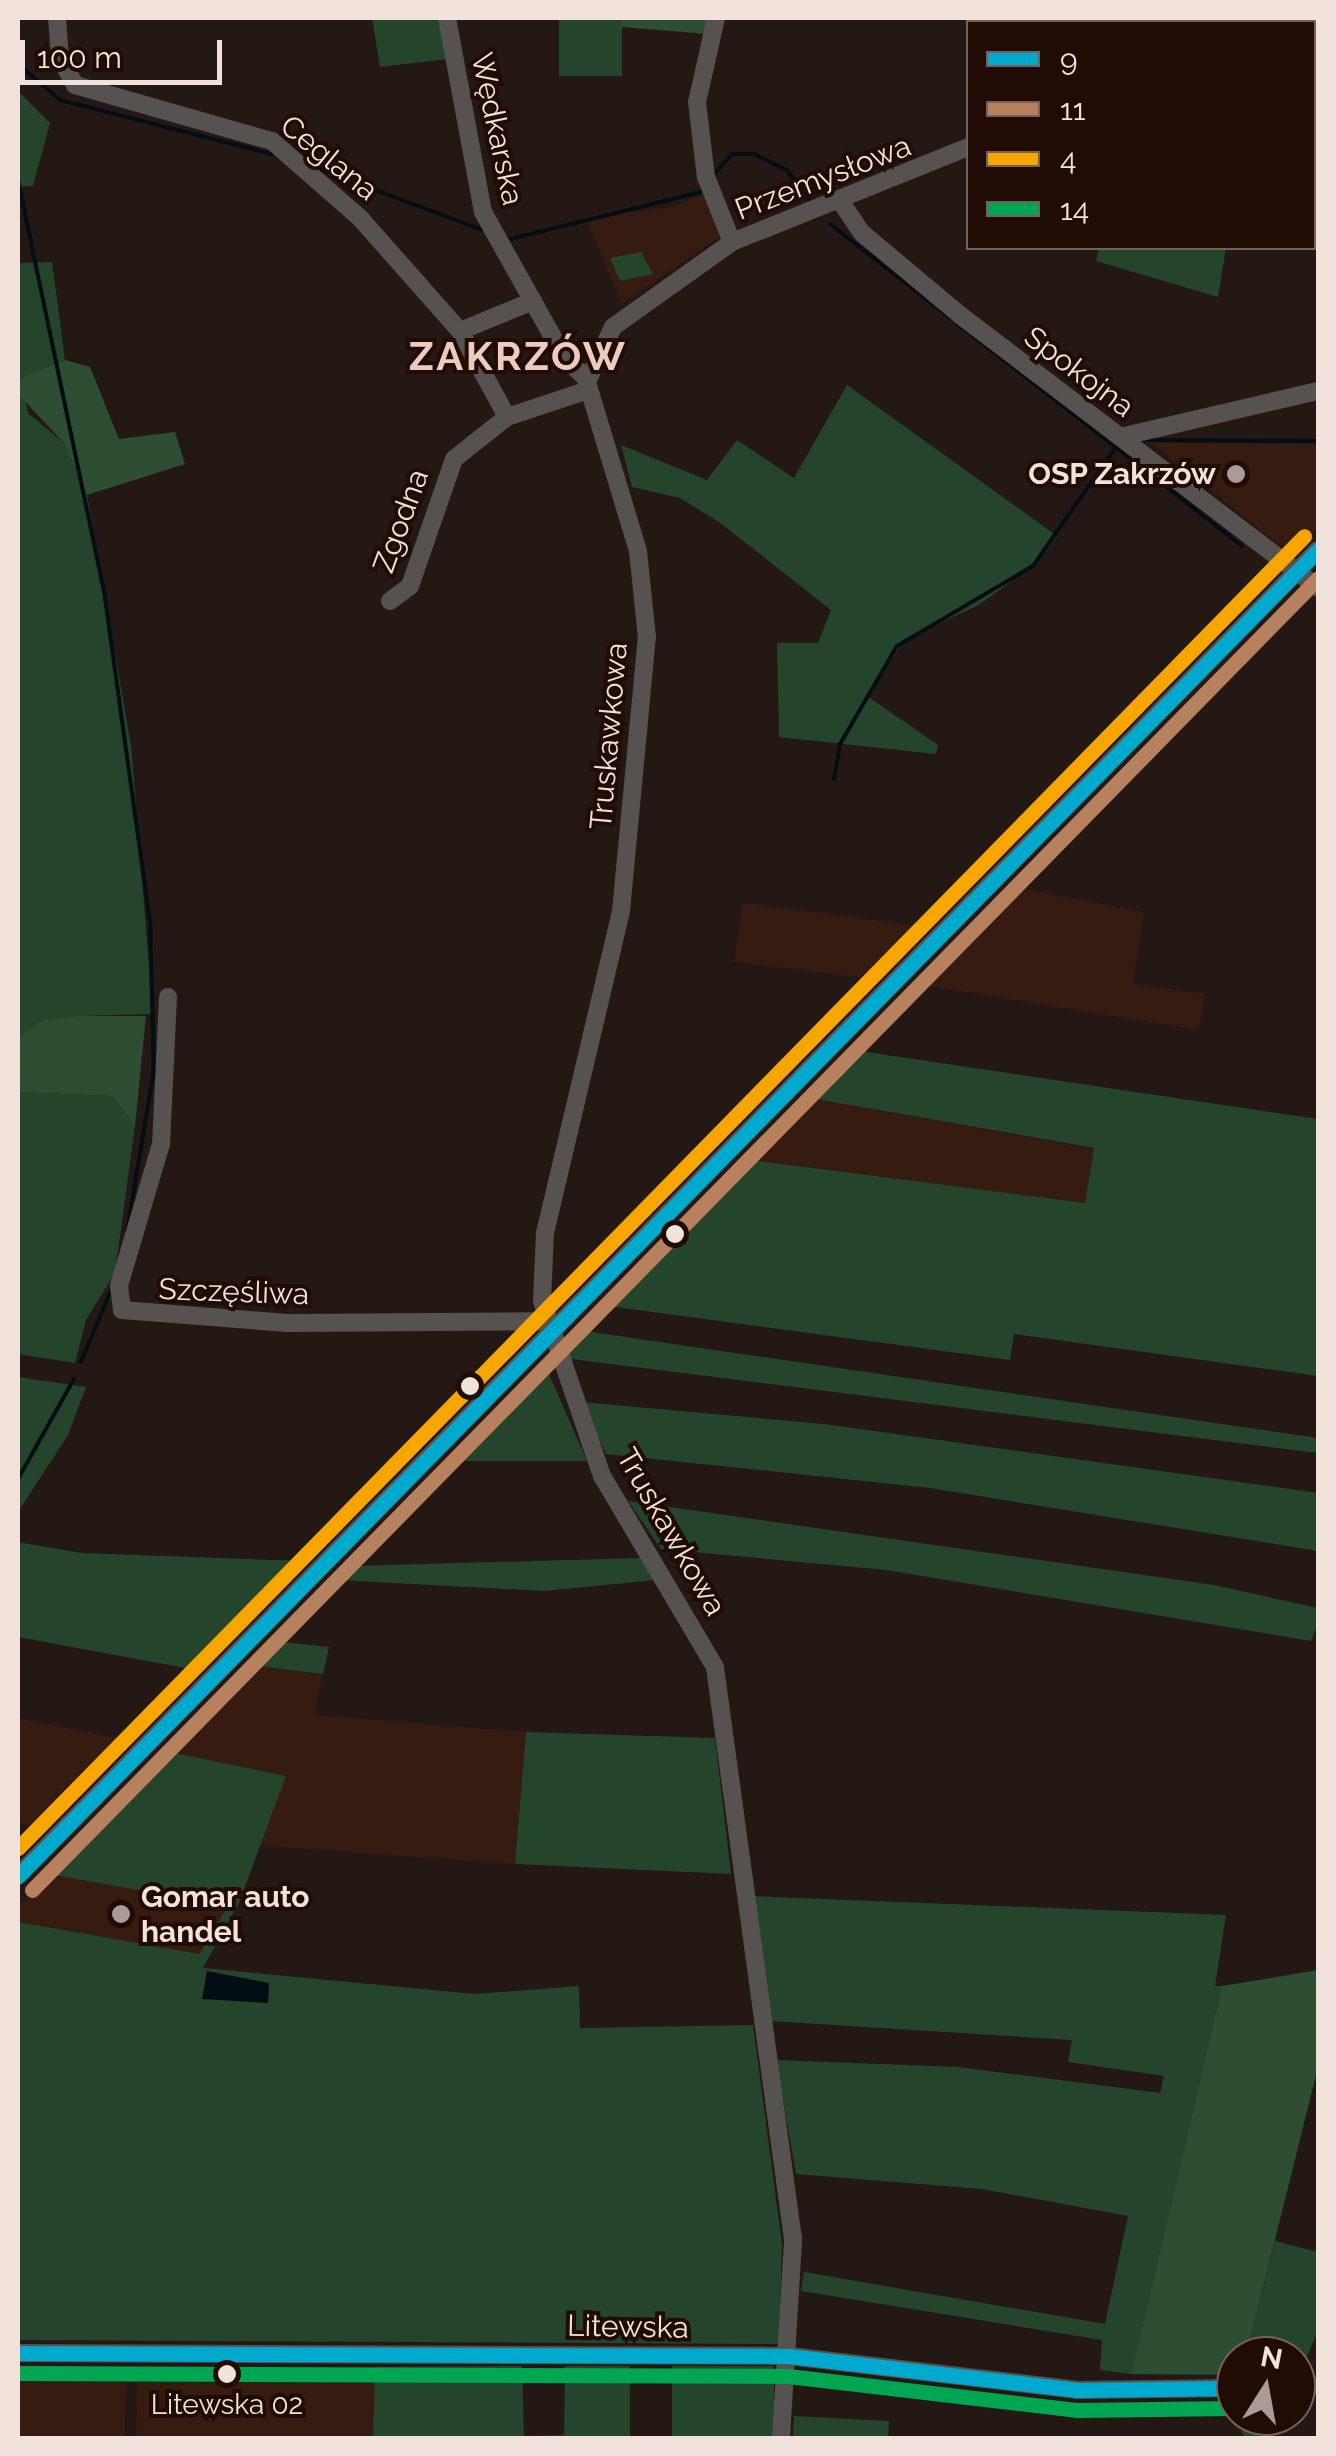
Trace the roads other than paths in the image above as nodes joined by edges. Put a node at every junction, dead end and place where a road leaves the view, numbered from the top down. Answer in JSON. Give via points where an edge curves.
{"nodes":[{"id":1,"x":56,"y":18,"type":"edge"},
{"id":2,"x":447,"y":18,"type":"edge"},
{"id":3,"x":716,"y":18,"type":"edge"},
{"id":4,"x":966,"y":148,"type":"edge"},
{"id":5,"x":841,"y":202,"type":"junction"},
{"id":6,"x":732,"y":242,"type":"junction"},
{"id":7,"x":533,"y":301,"type":"junction"},
{"id":8,"x":460,"y":331,"type":"junction"},
{"id":9,"x":588,"y":388,"type":"junction"},
{"id":10,"x":1318,"y":391,"type":"edge"},
{"id":11,"x":507,"y":417,"type":"junction"},
{"id":12,"x":1120,"y":437,"type":"junction"},
{"id":13,"x":1318,"y":550,"type":"edge"},
{"id":14,"x":1296,"y":573,"type":"junction"},
{"id":15,"x":1318,"y":588,"type":"edge"},
{"id":16,"x":390,"y":601,"type":"dead end"},
{"id":17,"x":168,"y":996,"type":"dead end"},
{"id":18,"x":546,"y":1327,"type":"junction"},
{"id":19,"x":18,"y":1876,"type":"edge"},
{"id":20,"x":18,"y":2353,"type":"edge"},
{"id":21,"x":788,"y":2356,"type":"junction"},
{"id":22,"x":1216,"y":2388,"type":"edge"},
{"id":23,"x":781,"y":2438,"type":"edge"}],
"edges":[{"from":1,"to":8,"type":"street","name":"Ceglana","via":[[60,58],[75,86],[272,141],[298,172],[360,218]]},
{"from":2,"to":7,"type":"street","name":"Wędkarska","via":[[478,197]]},
{"from":3,"to":6,"type":"street","via":[[697,102],[706,177]]},
{"from":4,"to":5,"type":"street","name":"Przemysłowa"},
{"from":5,"to":6,"type":"street","name":"Przemysłowa"},
{"from":5,"to":12,"type":"street","name":"Spokojna","via":[[862,233]]},
{"from":6,"to":9,"type":"street","name":"Przemysłowa","via":[[614,327]]},
{"from":7,"to":8,"type":"street"},
{"from":7,"to":9,"type":"street","name":"Wędkarska"},
{"from":8,"to":11,"type":"street"},
{"from":9,"to":11,"type":"street","name":"Zgodna"},
{"from":9,"to":18,"type":"street","name":"Truskawkowa","via":[[638,551],[647,638],[620,912],[545,1233]]},
{"from":10,"to":12,"type":"street"},
{"from":11,"to":16,"type":"street","name":"Zgodna","via":[[454,459],[410,586]]},
{"from":12,"to":14,"type":"street","name":"Spokojna"},
{"from":13,"to":14,"type":"street"},
{"from":14,"to":15,"type":"street","name":"Spokojna"},
{"from":14,"to":18,"type":"street"},
{"from":17,"to":18,"type":"street","name":"Szczęśliwa","via":[[161,1144],[119,1286],[122,1310],[287,1322]]},
{"from":18,"to":19,"type":"street"},
{"from":18,"to":21,"type":"street","name":"Truskawkowa","via":[[602,1476],[715,1667],[793,2240]]},
{"from":20,"to":21,"type":"street","name":"Litewska"},
{"from":21,"to":22,"type":"street","name":"Litewska","via":[[1078,2390]]},
{"from":21,"to":23,"type":"street","name":"Truskawkowa"}]}
